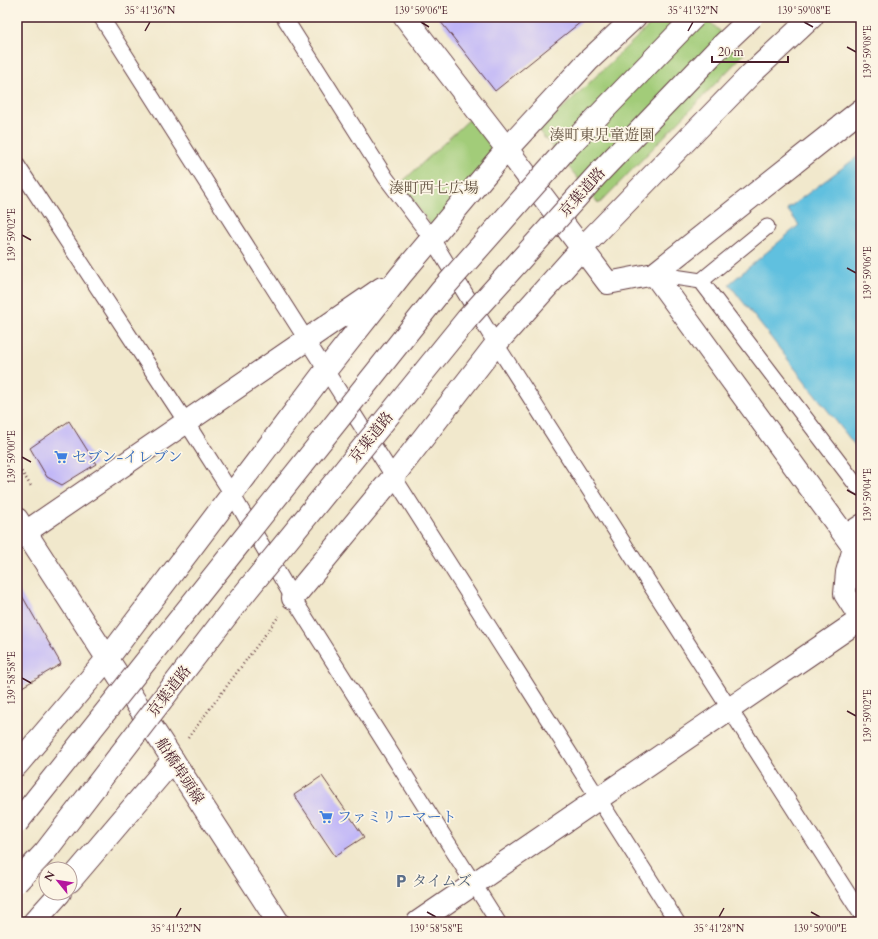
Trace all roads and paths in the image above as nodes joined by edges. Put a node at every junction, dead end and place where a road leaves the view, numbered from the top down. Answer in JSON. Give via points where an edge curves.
{"nodes":[{"id":1,"x":101,"y":17,"type":"edge"},
{"id":2,"x":284,"y":17,"type":"edge"},
{"id":3,"x":405,"y":17,"type":"edge"},
{"id":4,"x":635,"y":17,"type":"edge"},
{"id":5,"x":694,"y":17,"type":"edge"},
{"id":6,"x":752,"y":17,"type":"edge"},
{"id":7,"x":812,"y":17,"type":"edge"},
{"id":8,"x":861,"y":110,"type":"edge"},
{"id":9,"x":508,"y":149,"type":"junction"},
{"id":10,"x":17,"y":165,"type":"edge"},
{"id":11,"x":767,"y":226,"type":"dead end"},
{"id":12,"x":432,"y":239,"type":"junction"},
{"id":13,"x":582,"y":248,"type":"junction"},
{"id":14,"x":654,"y":274,"type":"junction"},
{"id":15,"x":401,"y":275,"type":"junction"},
{"id":16,"x":701,"y":281,"type":"junction"},
{"id":17,"x":306,"y":340,"type":"junction"},
{"id":18,"x":496,"y":344,"type":"junction"},
{"id":19,"x":326,"y":370,"type":"junction"},
{"id":20,"x":186,"y":422,"type":"junction"},
{"id":21,"x":17,"y":465,"type":"edge"},
{"id":22,"x":393,"y":477,"type":"junction"},
{"id":23,"x":30,"y":486,"type":"dead end"},
{"id":24,"x":861,"y":488,"type":"edge"},
{"id":25,"x":232,"y":494,"type":"junction"},
{"id":26,"x":20,"y":530,"type":"edge"},
{"id":27,"x":855,"y":538,"type":"edge"},
{"id":28,"x":293,"y":598,"type":"junction"},
{"id":29,"x":861,"y":619,"type":"edge"},
{"id":30,"x":108,"y":658,"type":"junction"},
{"id":31,"x":730,"y":708,"type":"junction"},
{"id":32,"x":173,"y":760,"type":"junction"},
{"id":33,"x":17,"y":764,"type":"edge"},
{"id":34,"x":598,"y":798,"type":"junction"},
{"id":35,"x":17,"y":823,"type":"edge"},
{"id":36,"x":78,"y":872,"type":"edge"},
{"id":37,"x":17,"y":882,"type":"edge"},
{"id":38,"x":474,"y":884,"type":"junction"},
{"id":39,"x":53,"y":901,"type":"edge"},
{"id":40,"x":861,"y":914,"type":"edge"},
{"id":41,"x":34,"y":922,"type":"edge"},
{"id":42,"x":278,"y":922,"type":"edge"},
{"id":43,"x":418,"y":922,"type":"edge"},
{"id":44,"x":498,"y":922,"type":"edge"},
{"id":45,"x":677,"y":922,"type":"edge"}],
"edges":[{"from":1,"to":17,"type":"lane"},
{"from":2,"to":12,"type":"lane","via":[[386,178]]},
{"from":3,"to":9,"type":"main road"},
{"from":4,"to":9,"type":"main road","via":[[588,61]]},
{"from":5,"to":35,"type":"main road","bridge":true,"via":[[569,146],[440,292]]},
{"from":6,"to":37,"type":"main road","name":"京葉道路","bridge":true,"via":[[597,175],[467,319],[235,605],[45,852]]},
{"from":7,"to":13,"type":"main road","via":[[750,74]]},
{"from":8,"to":14,"type":"main road"},
{"from":9,"to":12,"type":"main road"},
{"from":9,"to":13,"type":"main road"},
{"from":10,"to":20,"type":"lane"},
{"from":11,"to":16,"type":"lane"},
{"from":12,"to":15,"type":"main road"},
{"from":12,"to":18,"type":"lane"},
{"from":13,"to":14,"type":"main road","via":[[608,283]]},
{"from":13,"to":18,"type":"main road"},
{"from":14,"to":16,"type":"lane"},
{"from":14,"to":27,"type":"main road"},
{"from":15,"to":17,"type":"main road"},
{"from":15,"to":19,"type":"main road"},
{"from":16,"to":24,"type":"lane"},
{"from":17,"to":19,"type":"lane"},
{"from":17,"to":20,"type":"main road"},
{"from":18,"to":22,"type":"main road"},
{"from":18,"to":31,"type":"lane"},
{"from":19,"to":22,"type":"lane"},
{"from":19,"to":25,"type":"main road"},
{"from":20,"to":25,"type":"lane"},
{"from":20,"to":26,"type":"main road"},
{"from":21,"to":23,"type":"path"},
{"from":22,"to":28,"type":"main road"},
{"from":22,"to":34,"type":"lane"},
{"from":25,"to":28,"type":"lane"},
{"from":25,"to":30,"type":"main road"},
{"from":26,"to":30,"type":"main road","name":"船橋埠頭線"},
{"from":27,"to":29,"type":"main road","via":[[845,594]]},
{"from":28,"to":32,"type":"path"},
{"from":28,"to":38,"type":"lane"},
{"from":29,"to":31,"type":"main road"},
{"from":30,"to":32,"type":"main road","name":"船橋埠頭線"},
{"from":30,"to":33,"type":"main road"},
{"from":31,"to":34,"type":"main road"},
{"from":31,"to":40,"type":"lane"},
{"from":32,"to":36,"type":"main road"},
{"from":32,"to":42,"type":"main road","name":"船橋埠頭線"},
{"from":34,"to":38,"type":"main road"},
{"from":34,"to":45,"type":"lane"},
{"from":38,"to":43,"type":"main road"},
{"from":38,"to":44,"type":"lane"},
{"from":39,"to":41,"type":"main road"}]}
